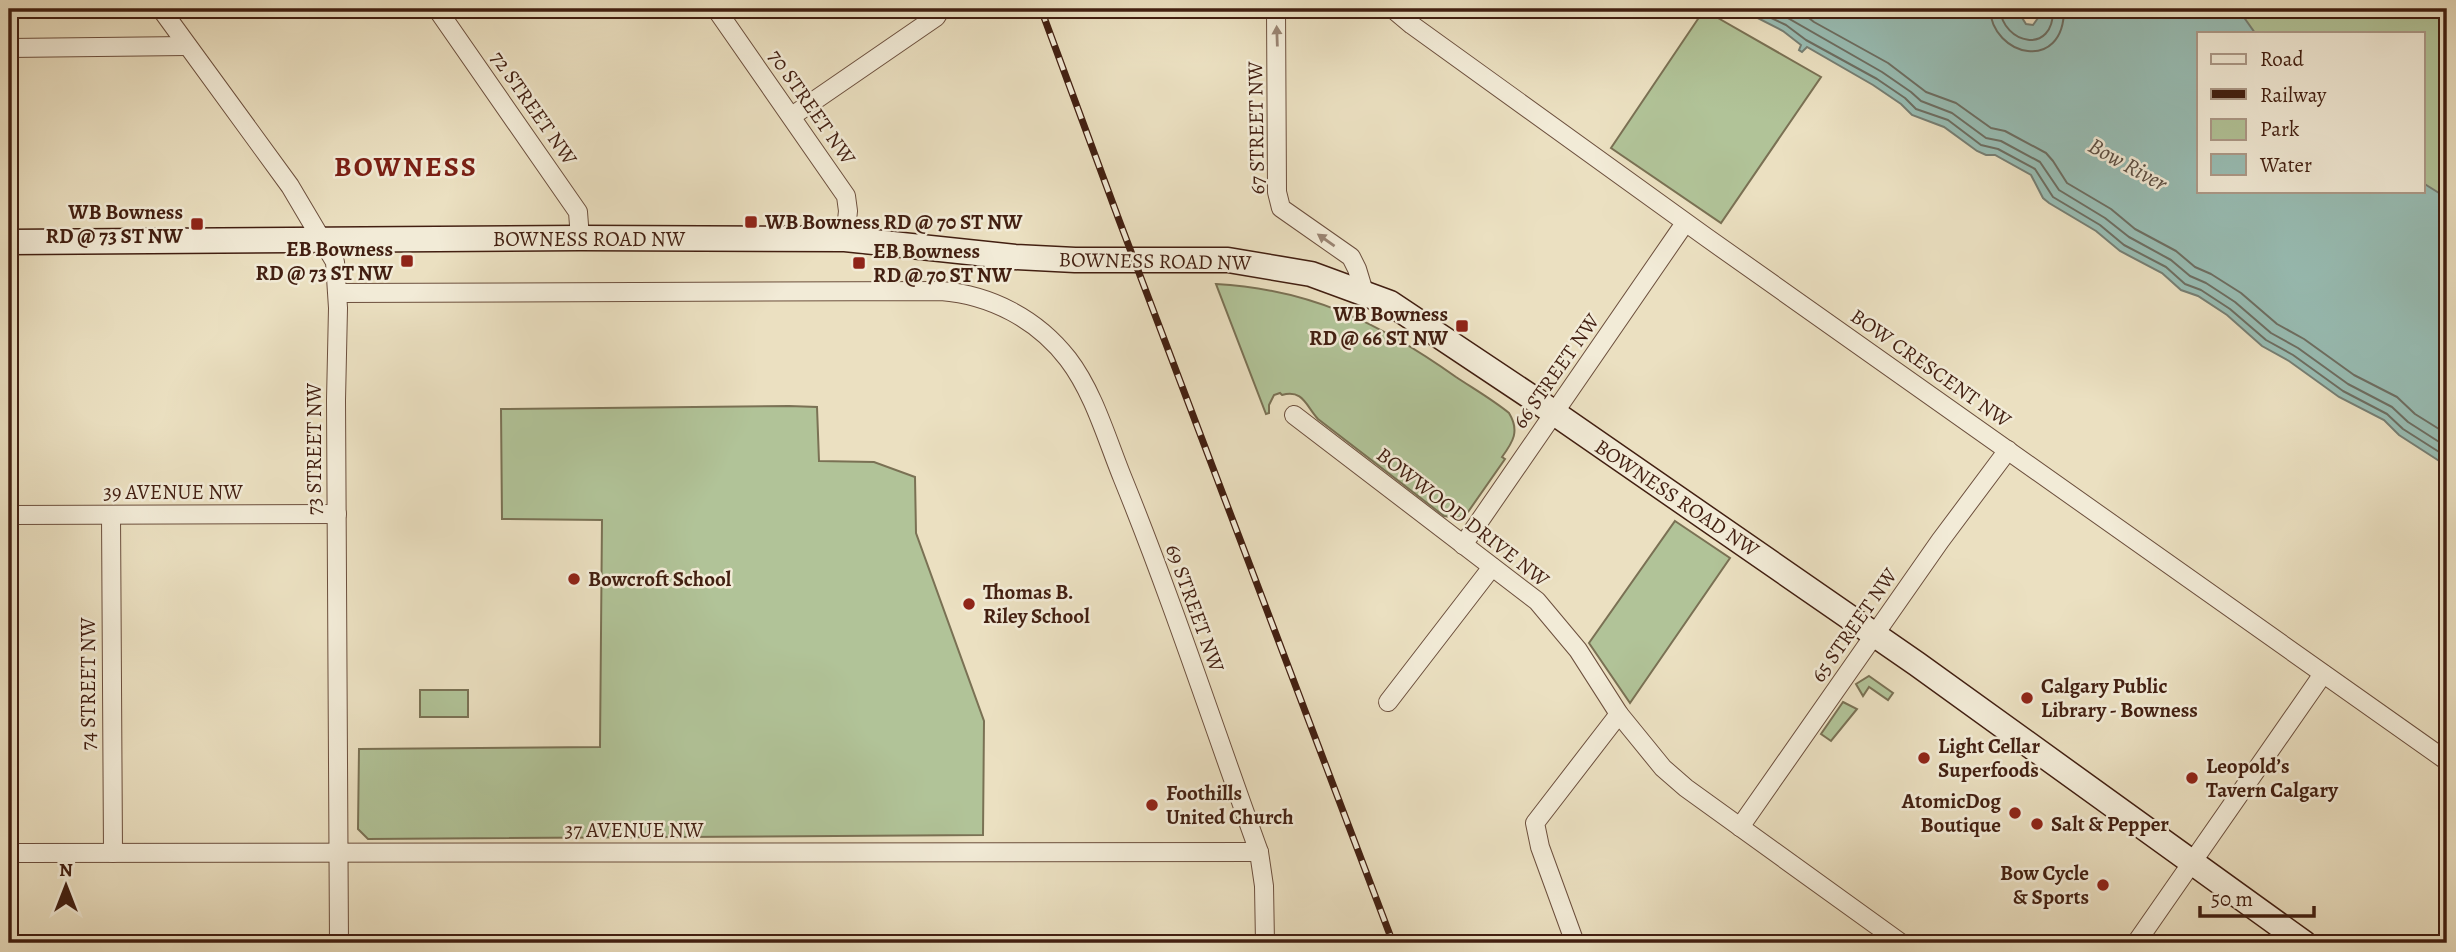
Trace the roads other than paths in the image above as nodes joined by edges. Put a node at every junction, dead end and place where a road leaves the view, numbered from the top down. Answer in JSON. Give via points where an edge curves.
{"nodes":[{"id":1,"x":161,"y":9,"type":"edge"},
{"id":2,"x":437,"y":9,"type":"edge"},
{"id":3,"x":716,"y":9,"type":"edge"},
{"id":4,"x":941,"y":9,"type":"edge"},
{"id":5,"x":1276,"y":9,"type":"edge"},
{"id":6,"x":1393,"y":9,"type":"edge"},
{"id":7,"x":187,"y":46,"type":"junction"},
{"id":8,"x":9,"y":48,"type":"edge"},
{"id":9,"x":792,"y":116,"type":"junction"},
{"id":10,"x":1685,"y":222,"type":"junction"},
{"id":11,"x":580,"y":238,"type":"junction"},
{"id":12,"x":845,"y":239,"type":"junction"},
{"id":13,"x":323,"y":240,"type":"junction"},
{"id":14,"x":9,"y":242,"type":"edge"},
{"id":15,"x":1364,"y":292,"type":"junction"},
{"id":16,"x":338,"y":293,"type":"junction"},
{"id":17,"x":1554,"y":414,"type":"junction"},
{"id":18,"x":1294,"y":415,"type":"dead end"},
{"id":19,"x":2008,"y":450,"type":"junction"},
{"id":20,"x":337,"y":514,"type":"junction"},
{"id":21,"x":9,"y":515,"type":"edge"},
{"id":22,"x":110,"y":515,"type":"junction"},
{"id":23,"x":1464,"y":545,"type":"junction"},
{"id":24,"x":1492,"y":567,"type":"junction"},
{"id":25,"x":1875,"y":635,"type":"junction"},
{"id":26,"x":2323,"y":674,"type":"junction"},
{"id":27,"x":1388,"y":702,"type":"dead end"},
{"id":28,"x":1619,"y":714,"type":"junction"},
{"id":29,"x":2447,"y":761,"type":"edge"},
{"id":30,"x":1740,"y":827,"type":"junction"},
{"id":31,"x":338,"y":852,"type":"junction"},
{"id":32,"x":1259,"y":852,"type":"junction"},
{"id":33,"x":9,"y":853,"type":"edge"},
{"id":34,"x":113,"y":853,"type":"junction"},
{"id":35,"x":2191,"y":863,"type":"junction"},
{"id":36,"x":340,"y":943,"type":"edge"},
{"id":37,"x":1265,"y":943,"type":"edge"},
{"id":38,"x":1575,"y":943,"type":"edge"},
{"id":39,"x":1901,"y":943,"type":"edge"},
{"id":40,"x":2136,"y":943,"type":"edge"},
{"id":41,"x":2304,"y":943,"type":"edge"}],
"edges":[{"from":1,"to":7,"type":"street","name":"73 STREET NW"},
{"from":2,"to":11,"type":"street","name":"72 STREET NW","via":[[578,212]]},
{"from":3,"to":9,"type":"street","name":"70 STREET NW"},
{"from":4,"to":9,"type":"street","via":[[936,17]]},
{"from":15,"to":5,"type":"street","name":"67 STREET NW","one_way":true,"via":[[1351,257],[1281,208],[1277,192]]},
{"from":6,"to":10,"type":"street","name":"BOW CRESCENT NW"},
{"from":7,"to":8,"type":"street"},
{"from":7,"to":13,"type":"street","name":"73 STREET NW","via":[[290,186]]},
{"from":9,"to":12,"type":"street","name":"70 STREET NW","via":[[846,195]]},
{"from":10,"to":17,"type":"street","name":"66 STREET NW"},
{"from":10,"to":19,"type":"street","name":"BOW CRESCENT NW"},
{"from":11,"to":12,"type":"street","name":"BOWNESS ROAD NW"},
{"from":11,"to":13,"type":"street","name":"BOWNESS ROAD NW"},
{"from":12,"to":15,"type":"street","name":"BOWNESS ROAD NW","via":[[1015,257],[1228,260],[1302,272]]},
{"from":13,"to":14,"type":"street","name":"BOWNESS ROAD NW"},
{"from":13,"to":16,"type":"street","name":"73 STREET NW","via":[[335,262]]},
{"from":15,"to":17,"type":"street","name":"BOWNESS ROAD NW","via":[[1390,303]]},
{"from":16,"to":20,"type":"street","name":"73 STREET NW"},
{"from":16,"to":32,"type":"street","name":"69 STREET NW","via":[[941,291],[990,300],[1020,317],[1058,347],[1085,387],[1138,518]]},
{"from":17,"to":23,"type":"street","name":"66 STREET NW"},
{"from":17,"to":25,"type":"street","name":"BOWNESS ROAD NW"},
{"from":18,"to":23,"type":"street","name":"BOWWOOD DRIVE NW"},
{"from":19,"to":25,"type":"street","name":"65 STREET NW"},
{"from":19,"to":26,"type":"street","name":"BOW CRESCENT NW"},
{"from":20,"to":22,"type":"street","name":"39 AVENUE NW"},
{"from":20,"to":31,"type":"street","name":"73 STREET NW"},
{"from":21,"to":22,"type":"street","name":"39 AVENUE NW"},
{"from":22,"to":34,"type":"street","name":"74 STREET NW"},
{"from":23,"to":24,"type":"street","name":"BOWWOOD DRIVE NW"},
{"from":24,"to":27,"type":"street"},
{"from":24,"to":28,"type":"street","name":"BOWWOOD DRIVE NW","via":[[1537,601],[1577,650]]},
{"from":25,"to":30,"type":"street","name":"65 STREET NW"},
{"from":25,"to":35,"type":"street","name":"BOWNESS ROAD NW"},
{"from":26,"to":29,"type":"street","name":"BOW CRESCENT NW"},
{"from":26,"to":35,"type":"street"},
{"from":28,"to":30,"type":"street","name":"BOWWOOD DRIVE NW","via":[[1663,768]]},
{"from":28,"to":38,"type":"street","via":[[1535,823]]},
{"from":30,"to":39,"type":"street","name":"BOWWOOD DRIVE NW"},
{"from":31,"to":32,"type":"street","name":"37 AVENUE NW"},
{"from":31,"to":34,"type":"street","name":"37 AVENUE NW"},
{"from":31,"to":36,"type":"street","name":"73 STREET NW"},
{"from":32,"to":37,"type":"street","name":"69 STREET NW"},
{"from":33,"to":34,"type":"street","name":"37 AVENUE NW"},
{"from":35,"to":40,"type":"street"},
{"from":35,"to":41,"type":"street","name":"BOWNESS ROAD NW"}]}
